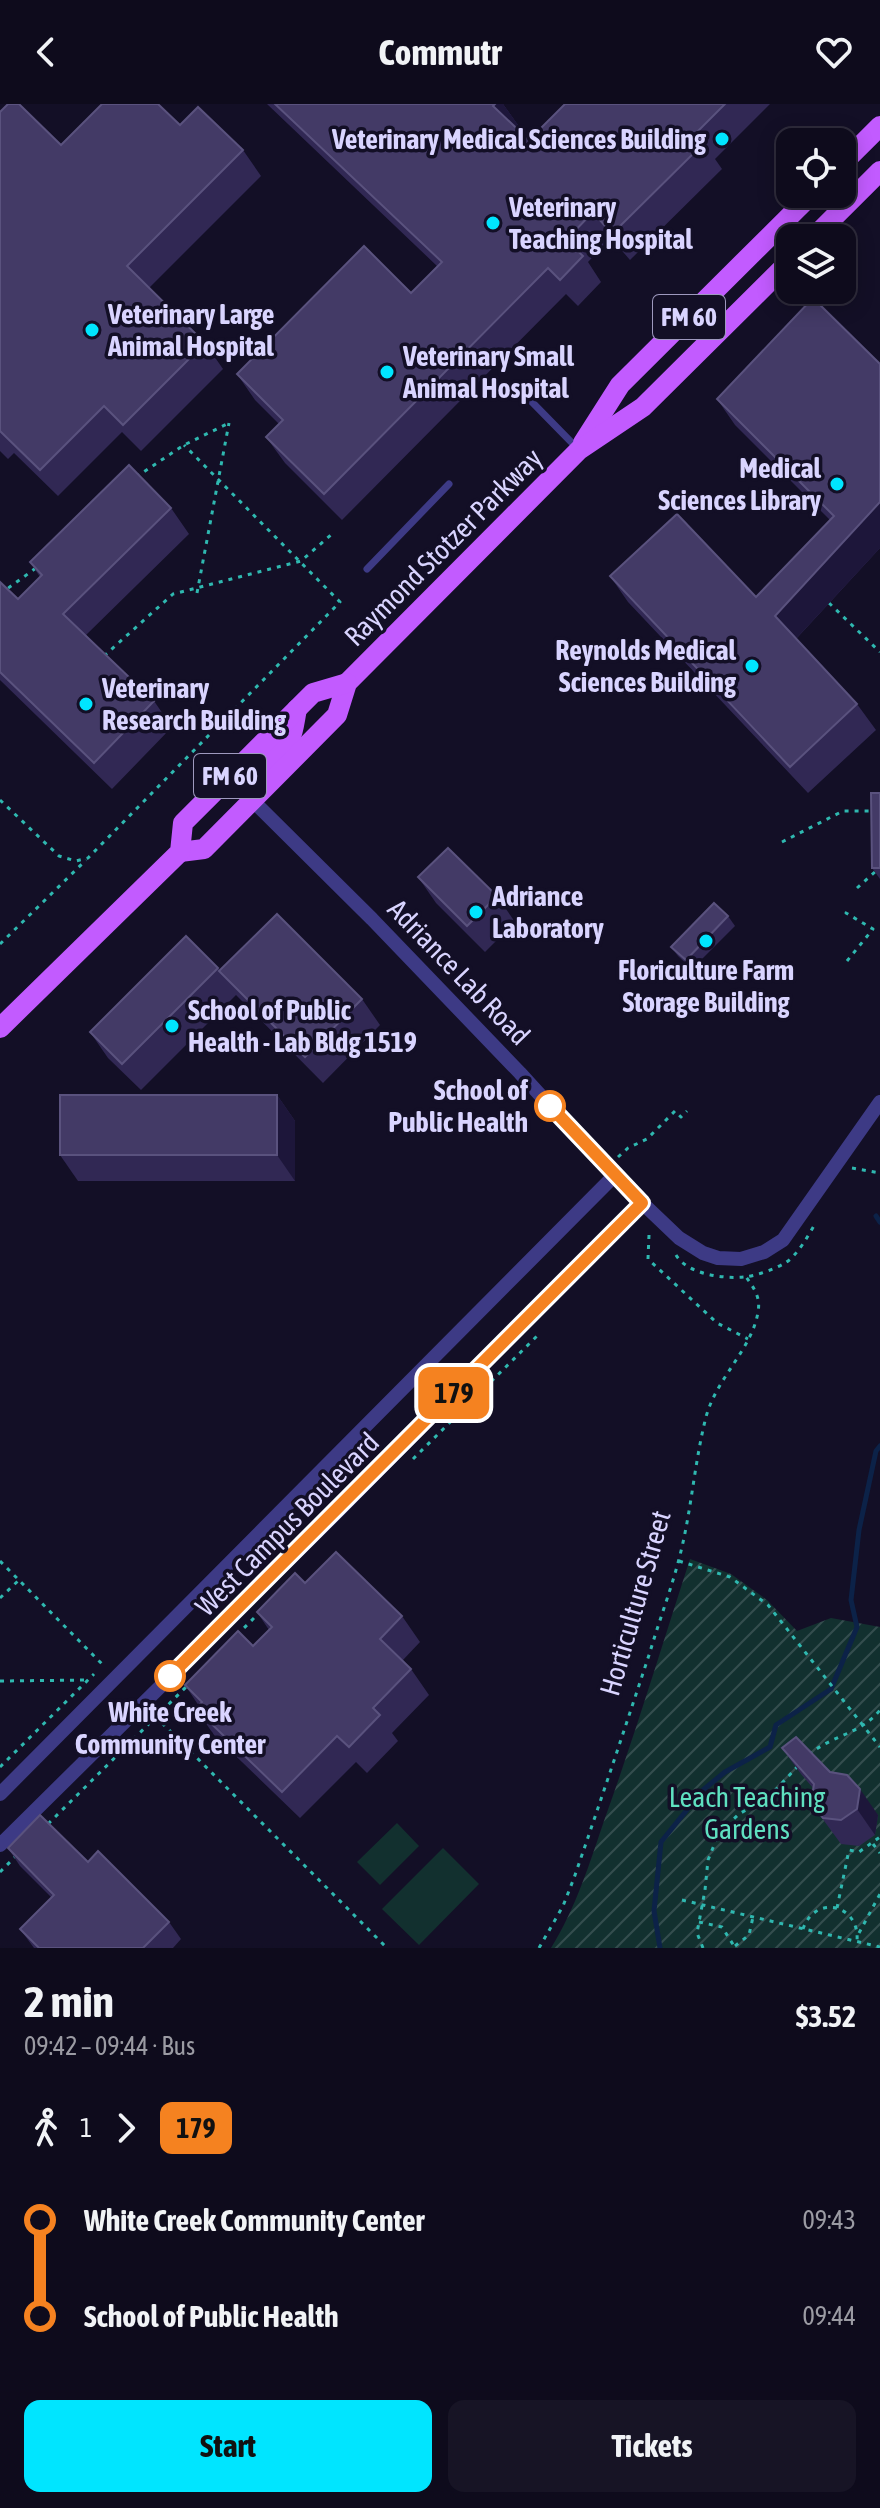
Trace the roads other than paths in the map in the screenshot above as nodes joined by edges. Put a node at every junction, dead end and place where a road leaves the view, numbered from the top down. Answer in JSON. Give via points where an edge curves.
{"nodes":[{"id":1,"x":880,"y":126,"type":"edge"},
{"id":2,"x":856,"y":150,"type":"edge"},
{"id":3,"x":880,"y":171,"type":"edge"},
{"id":4,"x":798,"y":208,"type":"edge"},
{"id":5,"x":827,"y":224,"type":"edge"},
{"id":6,"x":776,"y":275,"type":"edge"},
{"id":7,"x":706,"y":300,"type":"junction"},
{"id":8,"x":729,"y":322,"type":"junction"},
{"id":9,"x":531,"y":401,"type":"dead end"},
{"id":10,"x":579,"y":450,"type":"junction"},
{"id":11,"x":449,"y":484,"type":"dead end"},
{"id":12,"x":367,"y":569,"type":"dead end"},
{"id":13,"x":347,"y":683,"type":"junction"},
{"id":14,"x":297,"y":709,"type":"junction"},
{"id":15,"x":252,"y":800,"type":"junction"},
{"id":16,"x":180,"y":852,"type":"junction"},
{"id":17,"x":1,"y":1025,"type":"edge"},
{"id":18,"x":880,"y":1102,"type":"edge"},
{"id":19,"x":614,"y":1176,"type":"junction"},
{"id":20,"x":642,"y":1203,"type":"junction"},
{"id":21,"x":0,"y":1794,"type":"edge"},
{"id":22,"x":0,"y":1845,"type":"edge"}],
"edges":[{"from":1,"to":2,"type":"main road"},
{"from":3,"to":5,"type":"main road"},
{"from":4,"to":7,"type":"main road","name":"Raymond Stotzer Parkway","number":"FM 60"},
{"from":6,"to":8,"type":"main road","name":"Raymond Stotzer Parkway","number":"FM 60"},
{"from":7,"to":8,"type":"main road"},
{"from":7,"to":10,"type":"main road","name":"Raymond Stotzer Parkway","number":"FM 60","via":[[620,385]]},
{"from":8,"to":10,"type":"main road","name":"Raymond Stotzer Parkway","number":"FM 60","via":[[643,407]]},
{"from":9,"to":10,"type":"lane"},
{"from":10,"to":13,"type":"main road","name":"Raymond Stotzer Parkway","number":"FM 60"},
{"from":11,"to":12,"type":"lane"},
{"from":13,"to":14,"type":"main road","name":"Raymond Stotzer Parkway","number":"FM 60","via":[[313,693]]},
{"from":13,"to":15,"type":"main road","name":"Raymond Stotzer Parkway","number":"FM 60","via":[[337,715]]},
{"from":14,"to":15,"type":"main road","via":[[289,740],[252,778]]},
{"from":14,"to":16,"type":"main road","name":"Raymond Stotzer Parkway","number":"FM 60","via":[[183,823]]},
{"from":15,"to":16,"type":"main road","name":"Raymond Stotzer Parkway","number":"FM 60","via":[[204,849]]},
{"from":15,"to":19,"type":"street","name":"Adriance Lab Road"},
{"from":16,"to":17,"type":"main road","name":"Raymond Stotzer Parkway","number":"FM 60"},
{"from":18,"to":20,"type":"street","name":"Adriance Lab Road","via":[[783,1240],[742,1266],[690,1246]]},
{"from":19,"to":20,"type":"street","name":"Adriance Lab Road"},
{"from":19,"to":21,"type":"street","name":"West Campus Boulevard"},
{"from":20,"to":22,"type":"street","name":"West Campus Boulevard"}]}
